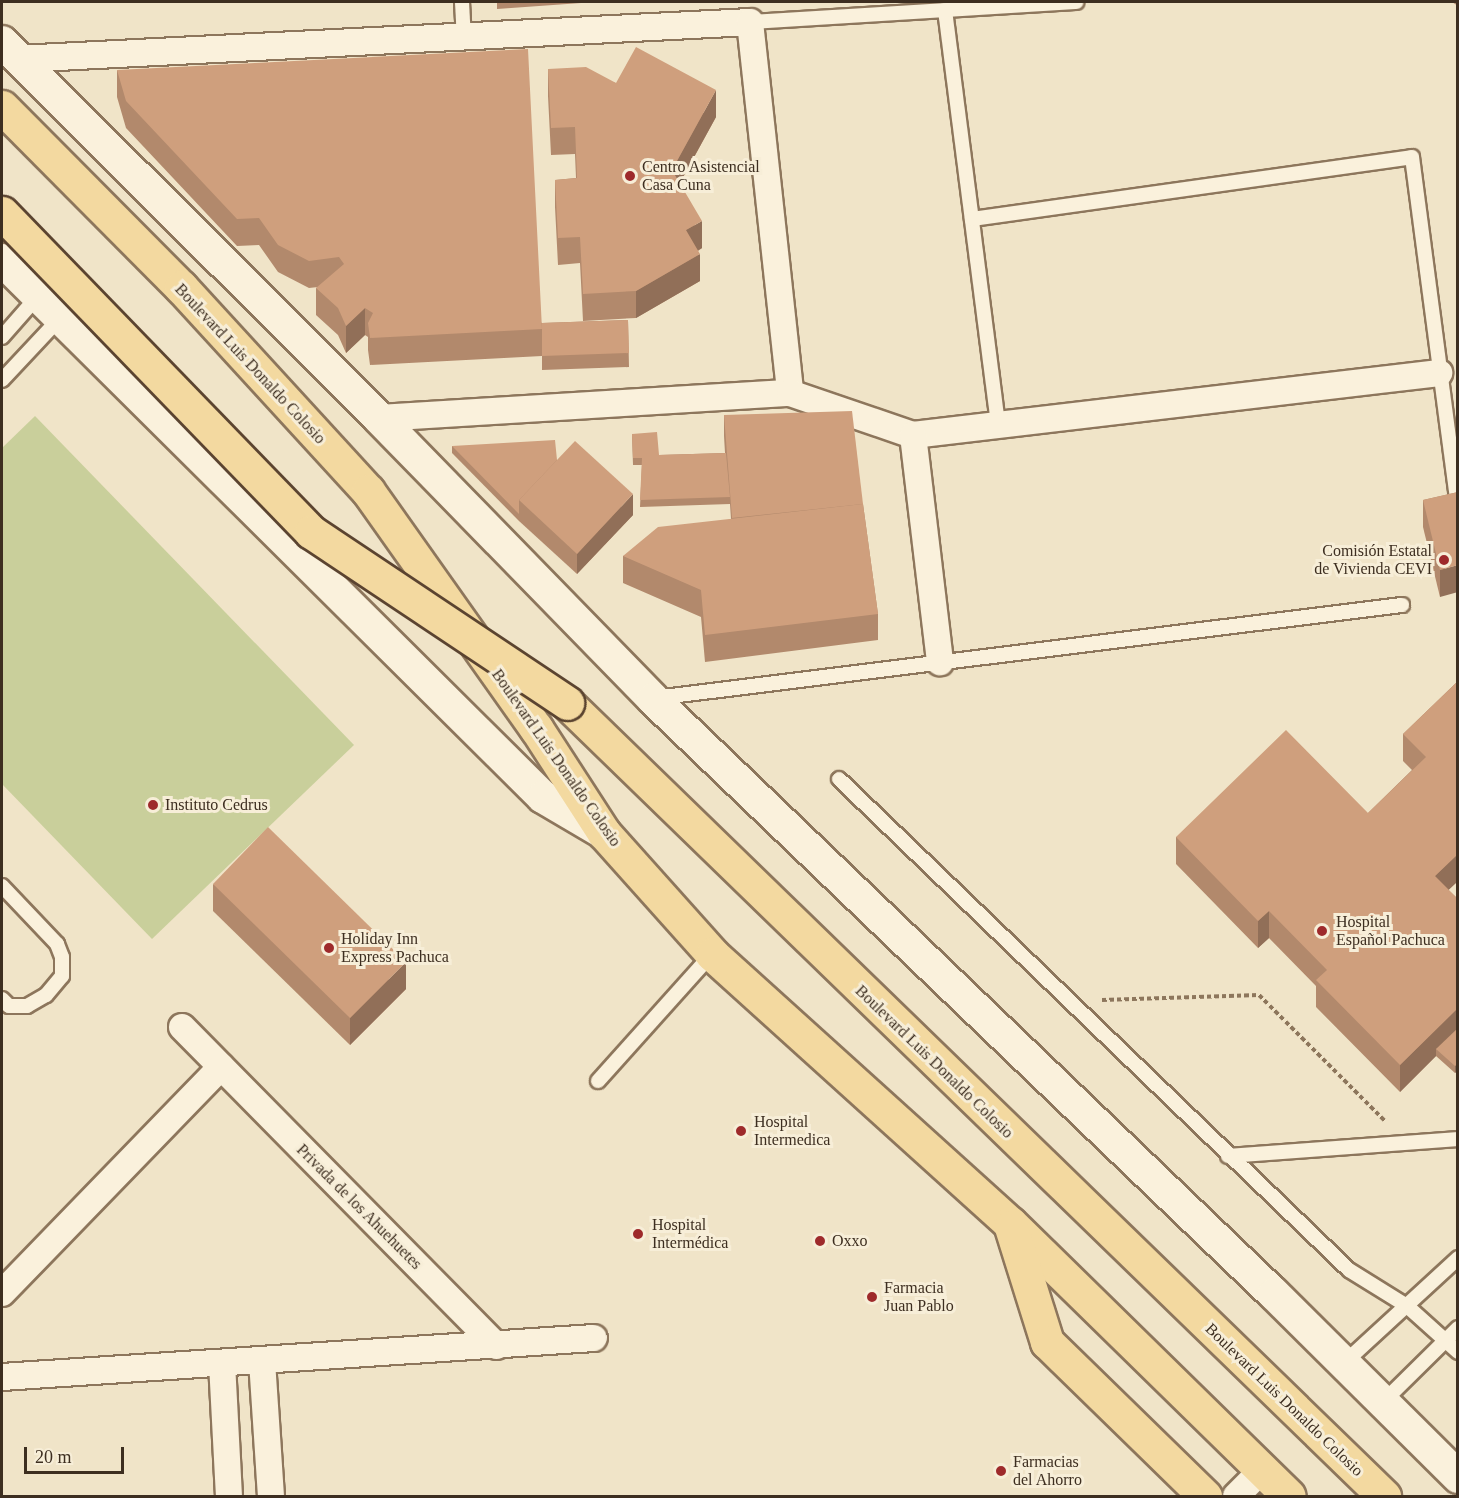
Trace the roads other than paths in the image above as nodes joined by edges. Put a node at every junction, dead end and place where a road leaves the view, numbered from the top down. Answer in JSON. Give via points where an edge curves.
{"nodes":[{"id":1,"x":462,"y":2,"type":"edge"},
{"id":2,"x":1076,"y":2,"type":"edge"},
{"id":3,"x":945,"y":10,"type":"junction"},
{"id":4,"x":750,"y":22,"type":"junction"},
{"id":5,"x":464,"y":36,"type":"junction"},
{"id":6,"x":10,"y":50,"type":"edge"},
{"id":7,"x":2,"y":107,"type":"edge"},
{"id":8,"x":2,"y":213,"type":"edge"},
{"id":9,"x":972,"y":219,"type":"junction"},
{"id":10,"x":2,"y":260,"type":"edge"},
{"id":11,"x":38,"y":296,"type":"junction"},
{"id":12,"x":60,"y":318,"type":"junction"},
{"id":13,"x":2,"y":337,"type":"edge"},
{"id":14,"x":1439,"y":373,"type":"junction"},
{"id":15,"x":2,"y":380,"type":"edge"},
{"id":16,"x":790,"y":393,"type":"junction"},
{"id":17,"x":379,"y":418,"type":"junction"},
{"id":18,"x":998,"y":425,"type":"junction"},
{"id":19,"x":913,"y":435,"type":"junction"},
{"id":20,"x":1458,"y":507,"type":"edge"},
{"id":21,"x":1402,"y":606,"type":"dead end"},
{"id":22,"x":940,"y":662,"type":"junction"},
{"id":23,"x":653,"y":699,"type":"junction"},
{"id":24,"x":839,"y":779,"type":"dead end"},
{"id":25,"x":604,"y":833,"type":"junction"},
{"id":26,"x":2,"y":886,"type":"edge"},
{"id":27,"x":712,"y":954,"type":"junction"},
{"id":28,"x":2,"y":999,"type":"edge"},
{"id":29,"x":182,"y":1028,"type":"dead end"},
{"id":30,"x":221,"y":1067,"type":"junction"},
{"id":31,"x":598,"y":1081,"type":"dead end"},
{"id":32,"x":1458,"y":1139,"type":"edge"},
{"id":33,"x":1228,"y":1156,"type":"junction"},
{"id":34,"x":1010,"y":1223,"type":"junction"},
{"id":35,"x":1458,"y":1258,"type":"edge"},
{"id":36,"x":2,"y":1293,"type":"edge"},
{"id":37,"x":1407,"y":1306,"type":"junction"},
{"id":38,"x":1458,"y":1328,"type":"edge"},
{"id":39,"x":594,"y":1338,"type":"dead end"},
{"id":40,"x":1445,"y":1341,"type":"junction"},
{"id":41,"x":497,"y":1346,"type":"junction"},
{"id":42,"x":1458,"y":1352,"type":"edge"},
{"id":43,"x":262,"y":1361,"type":"junction"},
{"id":44,"x":222,"y":1363,"type":"junction"},
{"id":45,"x":1344,"y":1363,"type":"junction"},
{"id":46,"x":2,"y":1377,"type":"edge"},
{"id":47,"x":1384,"y":1401,"type":"junction"},
{"id":48,"x":1263,"y":1469,"type":"junction"},
{"id":49,"x":1458,"y":1477,"type":"edge"},
{"id":50,"x":229,"y":1497,"type":"edge"},
{"id":51,"x":271,"y":1497,"type":"edge"},
{"id":52,"x":1205,"y":1497,"type":"edge"},
{"id":53,"x":1236,"y":1497,"type":"edge"},
{"id":54,"x":1289,"y":1497,"type":"edge"},
{"id":55,"x":1384,"y":1497,"type":"edge"}],
"edges":[{"from":1,"to":5,"type":"lane"},
{"from":2,"to":3,"type":"lane"},
{"from":3,"to":4,"type":"lane"},
{"from":3,"to":9,"type":"lane"},
{"from":4,"to":5,"type":"street"},
{"from":4,"to":16,"type":"street"},
{"from":5,"to":6,"type":"street"},
{"from":6,"to":17,"type":"street"},
{"from":7,"to":25,"type":"main road","name":"Boulevard Luis Donaldo Colosio","bridge":true,"via":[[181,287],[368,491],[536,728]]},
{"from":8,"to":55,"type":"main road","name":"Boulevard Luis Donaldo Colosio","bridge":true,"via":[[311,532],[567,703]]},
{"from":9,"to":14,"type":"lane","via":[[1412,157]]},
{"from":9,"to":18,"type":"lane"},
{"from":10,"to":11,"type":"street"},
{"from":11,"to":12,"type":"street"},
{"from":11,"to":13,"type":"lane"},
{"from":12,"to":15,"type":"lane"},
{"from":12,"to":25,"type":"street","via":[[543,797]]},
{"from":14,"to":18,"type":"street"},
{"from":14,"to":20,"type":"lane"},
{"from":16,"to":17,"type":"street"},
{"from":16,"to":19,"type":"street"},
{"from":17,"to":23,"type":"street"},
{"from":18,"to":19,"type":"street"},
{"from":19,"to":22,"type":"street"},
{"from":21,"to":22,"type":"lane"},
{"from":22,"to":23,"type":"lane"},
{"from":23,"to":45,"type":"street"},
{"from":24,"to":33,"type":"lane"},
{"from":25,"to":27,"type":"main road","name":"Boulevard Luis Donaldo Colosio"},
{"from":26,"to":28,"type":"lane","via":[[57,944],[62,976],[46,995],[27,1006],[9,1006]]},
{"from":27,"to":31,"type":"lane"},
{"from":27,"to":34,"type":"main road","name":"Boulevard Luis Donaldo Colosio"},
{"from":29,"to":30,"type":"street","name":"Privada de los Ahuehuetes"},
{"from":30,"to":36,"type":"street"},
{"from":30,"to":41,"type":"street","name":"Privada de los Ahuehuetes"},
{"from":32,"to":33,"type":"lane"},
{"from":33,"to":37,"type":"lane","via":[[1349,1270]]},
{"from":34,"to":48,"type":"main road","name":"Boulevard Luis Donaldo Colosio"},
{"from":34,"to":52,"type":"main road","via":[[1047,1342]]},
{"from":35,"to":37,"type":"lane"},
{"from":37,"to":40,"type":"lane"},
{"from":37,"to":45,"type":"lane"},
{"from":38,"to":40,"type":"lane"},
{"from":39,"to":41,"type":"street"},
{"from":40,"to":42,"type":"lane"},
{"from":40,"to":47,"type":"lane"},
{"from":41,"to":43,"type":"street"},
{"from":43,"to":44,"type":"street"},
{"from":43,"to":51,"type":"street"},
{"from":44,"to":46,"type":"street"},
{"from":44,"to":50,"type":"street"},
{"from":45,"to":47,"type":"street"},
{"from":47,"to":49,"type":"street"},
{"from":48,"to":53,"type":"street"},
{"from":48,"to":54,"type":"main road","name":"Boulevard Luis Donaldo Colosio"}]}
